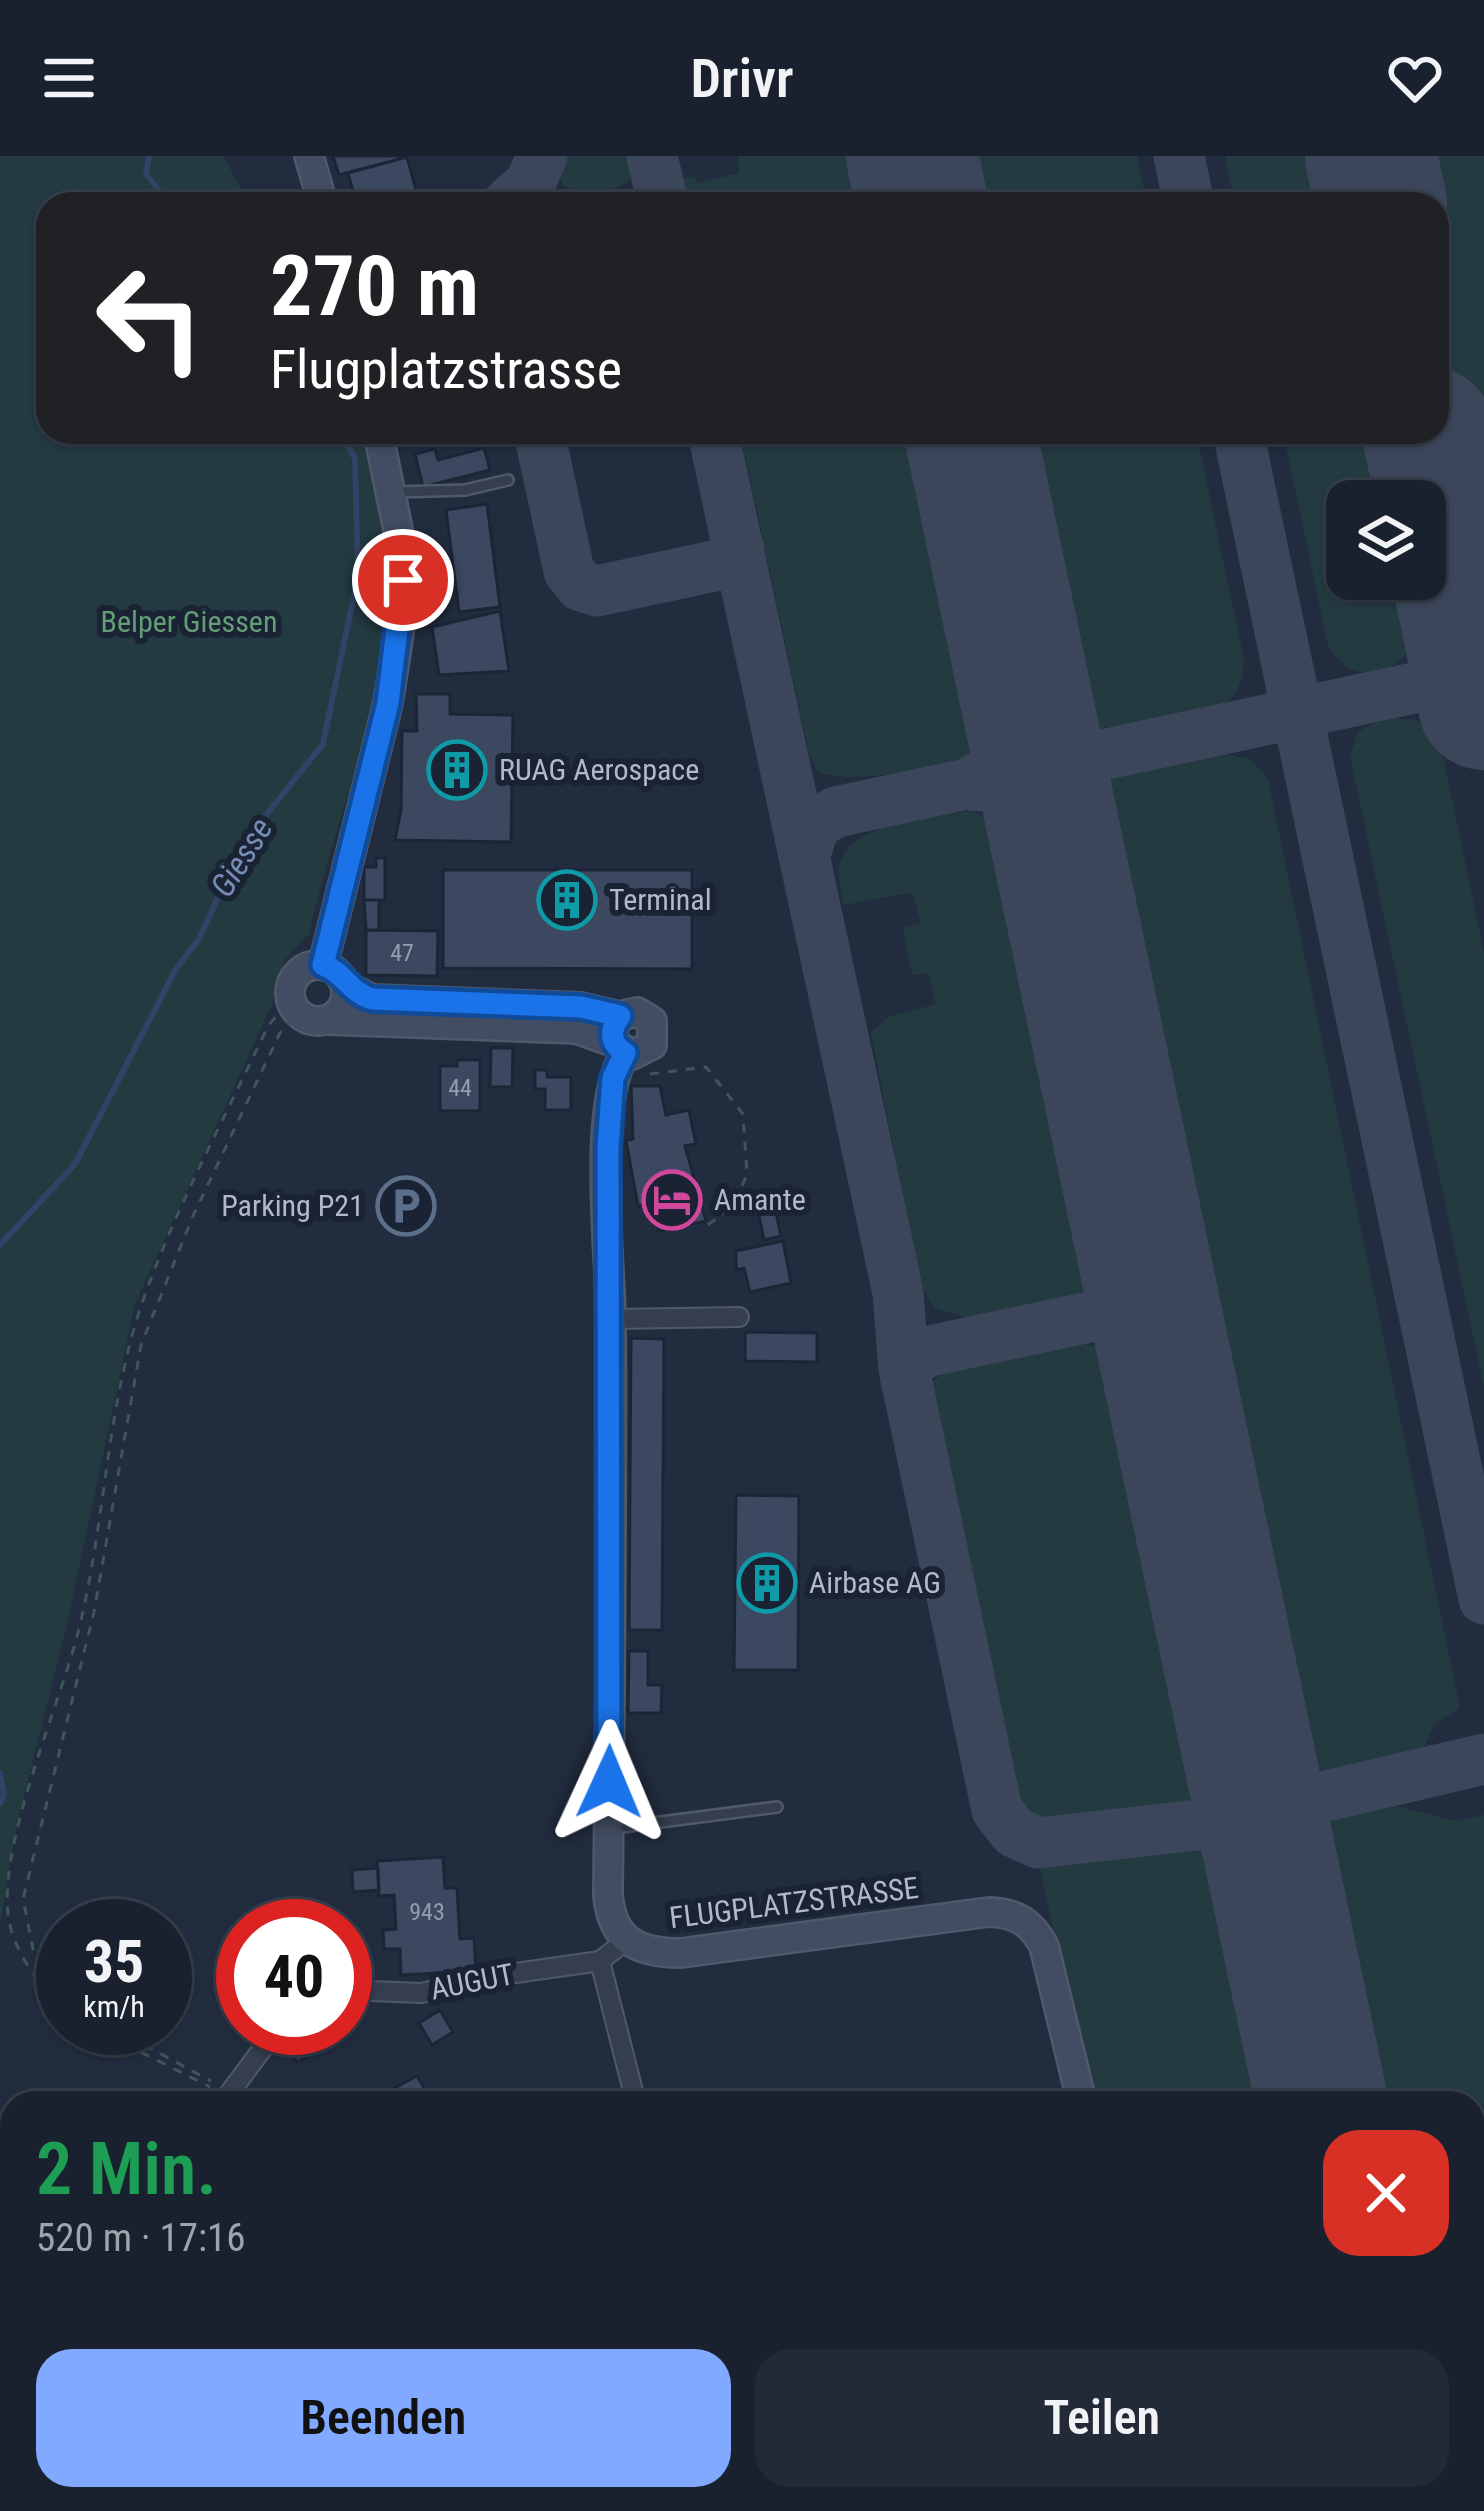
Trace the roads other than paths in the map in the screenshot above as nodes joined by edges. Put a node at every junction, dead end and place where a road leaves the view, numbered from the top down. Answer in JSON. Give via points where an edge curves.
{"nodes":[{"id":1,"x":310,"y":156,"type":"edge"},
{"id":2,"x":320,"y":192,"type":"edge"},
{"id":3,"x":380,"y":444,"type":"edge"},
{"id":4,"x":508,"y":480,"type":"dead end"},
{"id":5,"x":390,"y":492,"type":"junction"},
{"id":6,"x":323,"y":965,"type":"junction"},
{"id":7,"x":346,"y":986,"type":"junction"},
{"id":8,"x":328,"y":1020,"type":"junction"},
{"id":9,"x":618,"y":1048,"type":"junction"},
{"id":10,"x":739,"y":1317,"type":"dead end"},
{"id":11,"x":611,"y":1319,"type":"junction"},
{"id":12,"x":777,"y":1808,"type":"dead end"},
{"id":13,"x":608,"y":1828,"type":"junction"},
{"id":14,"x":625,"y":1940,"type":"junction"},
{"id":15,"x":599,"y":1961,"type":"junction"},
{"id":16,"x":372,"y":1991,"type":"edge"},
{"id":17,"x":258,"y":2055,"type":"edge"},
{"id":18,"x":231,"y":2091,"type":"edge"},
{"id":19,"x":633,"y":2091,"type":"edge"},
{"id":20,"x":1079,"y":2091,"type":"edge"}],
"edges":[{"from":1,"to":2,"type":"street"},
{"from":3,"to":5,"type":"street"},
{"from":4,"to":5,"type":"lane"},
{"from":5,"to":6,"type":"street","via":[[403,554],[394,669]]},
{"from":6,"to":7,"type":"street"},
{"from":6,"to":8,"type":"street","via":[[296,975],[294,1006],[312,1021]]},
{"from":7,"to":8,"type":"street","via":[[344,1006]]},
{"from":7,"to":9,"type":"street","via":[[372,999],[581,1007]]},
{"from":8,"to":9,"type":"street","via":[[576,1029]]},
{"from":9,"to":11,"type":"street","via":[[608,1148]]},
{"from":10,"to":11,"type":"street"},
{"from":11,"to":13,"type":"street"},
{"from":12,"to":13,"type":"lane"},
{"from":13,"to":14,"type":"street","via":[[609,1910]]},
{"from":14,"to":15,"type":"street"},
{"from":14,"to":20,"type":"street","name":"FLUGPLATZSTRASSE","via":[[681,1953],[989,1912],[1020,1918],[1044,1946]]},
{"from":15,"to":16,"type":"street","name":"AUGUT","via":[[422,1993]]},
{"from":15,"to":19,"type":"street"},
{"from":17,"to":18,"type":"street"}]}
